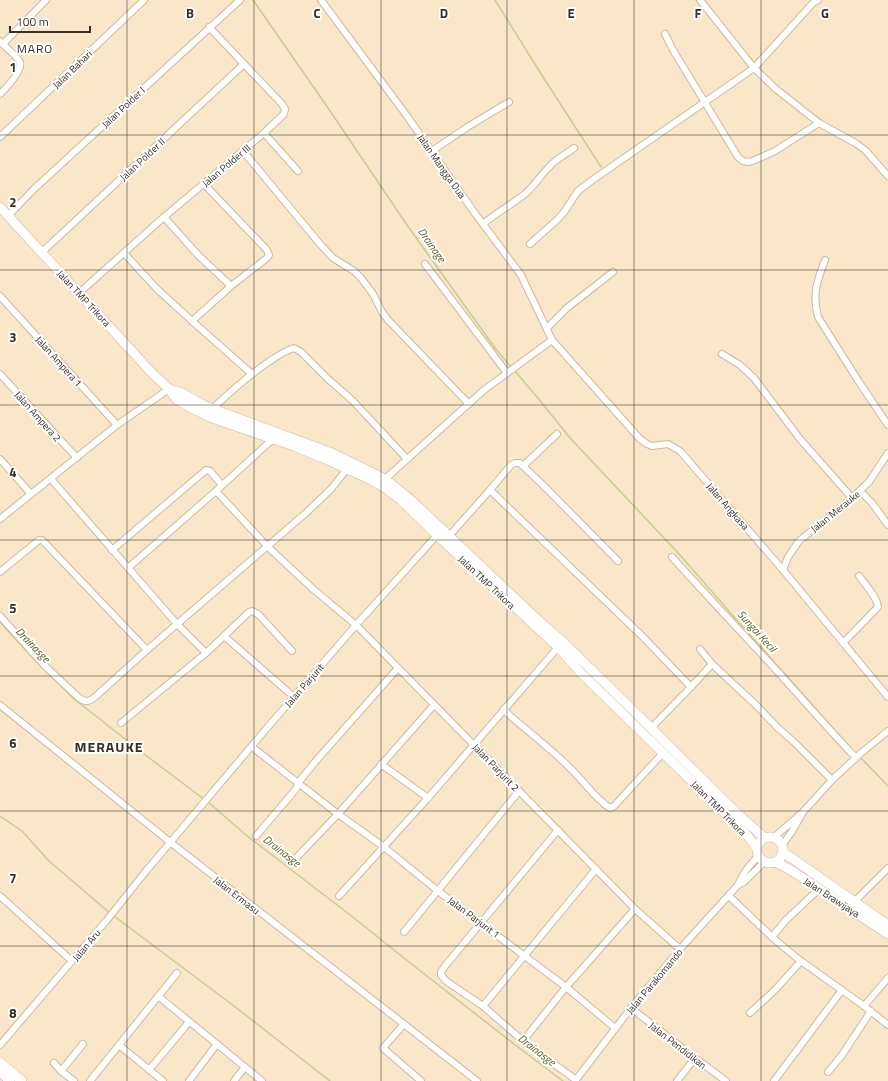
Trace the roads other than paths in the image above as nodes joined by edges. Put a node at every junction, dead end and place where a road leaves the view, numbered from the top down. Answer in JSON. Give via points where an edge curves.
{"nodes":[{"id":1,"x":46,"y":0,"type":"edge"},
{"id":2,"x":144,"y":0,"type":"edge"},
{"id":3,"x":240,"y":0,"type":"edge"},
{"id":4,"x":320,"y":0,"type":"edge"},
{"id":5,"x":700,"y":0,"type":"edge"},
{"id":6,"x":818,"y":0,"type":"edge"},
{"id":7,"x":209,"y":27,"type":"junction"},
{"id":8,"x":665,"y":34,"type":"dead end"},
{"id":9,"x":1,"y":42,"type":"edge"},
{"id":10,"x":244,"y":64,"type":"junction"},
{"id":11,"x":754,"y":68,"type":"junction"},
{"id":12,"x":0,"y":94,"type":"edge"},
{"id":13,"x":509,"y":102,"type":"dead end"},
{"id":14,"x":705,"y":102,"type":"junction"},
{"id":15,"x":819,"y":123,"type":"junction"},
{"id":16,"x":264,"y":133,"type":"junction"},
{"id":17,"x":0,"y":137,"type":"edge"},
{"id":18,"x":574,"y":148,"type":"dead end"},
{"id":19,"x":243,"y":151,"type":"junction"},
{"id":20,"x":432,"y":151,"type":"junction"},
{"id":21,"x":298,"y":171,"type":"dead end"},
{"id":22,"x":888,"y":176,"type":"edge"},
{"id":23,"x":204,"y":184,"type":"junction"},
{"id":24,"x":0,"y":207,"type":"edge"},
{"id":25,"x":8,"y":216,"type":"junction"},
{"id":26,"x":164,"y":218,"type":"junction"},
{"id":27,"x":483,"y":224,"type":"junction"},
{"id":28,"x":530,"y":244,"type":"dead end"},
{"id":29,"x":41,"y":253,"type":"junction"},
{"id":30,"x":124,"y":253,"type":"junction"},
{"id":31,"x":825,"y":260,"type":"dead end"},
{"id":32,"x":425,"y":264,"type":"dead end"},
{"id":33,"x":613,"y":272,"type":"dead end"},
{"id":34,"x":231,"y":286,"type":"junction"},
{"id":35,"x":79,"y":293,"type":"junction"},
{"id":36,"x":0,"y":296,"type":"edge"},
{"id":37,"x":192,"y":321,"type":"junction"},
{"id":38,"x":547,"y":328,"type":"junction"},
{"id":39,"x":552,"y":340,"type":"junction"},
{"id":40,"x":722,"y":354,"type":"dead end"},
{"id":41,"x":509,"y":372,"type":"junction"},
{"id":42,"x":0,"y":374,"type":"edge"},
{"id":43,"x":252,"y":374,"type":"junction"},
{"id":44,"x":169,"y":388,"type":"junction"},
{"id":45,"x":469,"y":404,"type":"junction"},
{"id":46,"x":212,"y":409,"type":"junction"},
{"id":47,"x":118,"y":425,"type":"junction"},
{"id":48,"x":888,"y":425,"type":"edge"},
{"id":49,"x":557,"y":434,"type":"dead end"},
{"id":50,"x":276,"y":436,"type":"junction"},
{"id":51,"x":888,"y":453,"type":"edge"},
{"id":52,"x":77,"y":458,"type":"junction"},
{"id":53,"x":0,"y":459,"type":"edge"},
{"id":54,"x":407,"y":459,"type":"junction"},
{"id":55,"x":523,"y":466,"type":"junction"},
{"id":56,"x":347,"y":469,"type":"junction"},
{"id":57,"x":51,"y":479,"type":"junction"},
{"id":58,"x":386,"y":479,"type":"junction"},
{"id":59,"x":222,"y":485,"type":"junction"},
{"id":60,"x":490,"y":490,"type":"junction"},
{"id":61,"x":216,"y":491,"type":"junction"},
{"id":62,"x":860,"y":491,"type":"junction"},
{"id":63,"x":31,"y":494,"type":"junction"},
{"id":64,"x":852,"y":498,"type":"junction"},
{"id":65,"x":0,"y":519,"type":"edge"},
{"id":66,"x":888,"y":525,"type":"edge"},
{"id":67,"x":443,"y":533,"type":"junction"},
{"id":68,"x":268,"y":547,"type":"junction"},
{"id":69,"x":112,"y":550,"type":"junction"},
{"id":70,"x":672,"y":557,"type":"dead end"},
{"id":71,"x":618,"y":561,"type":"dead end"},
{"id":72,"x":128,"y":568,"type":"junction"},
{"id":73,"x":783,"y":570,"type":"junction"},
{"id":74,"x":0,"y":572,"type":"edge"},
{"id":75,"x":859,"y":576,"type":"dead end"},
{"id":76,"x":0,"y":616,"type":"edge"},
{"id":77,"x":177,"y":624,"type":"junction"},
{"id":78,"x":356,"y":625,"type":"junction"},
{"id":79,"x":224,"y":636,"type":"junction"},
{"id":80,"x":843,"y":643,"type":"junction"},
{"id":81,"x":560,"y":645,"type":"junction"},
{"id":82,"x":700,"y":649,"type":"dead end"},
{"id":83,"x":147,"y":650,"type":"junction"},
{"id":84,"x":292,"y":651,"type":"dead end"},
{"id":85,"x":206,"y":653,"type":"junction"},
{"id":86,"x":712,"y":664,"type":"junction"},
{"id":87,"x":398,"y":668,"type":"junction"},
{"id":88,"x":691,"y":687,"type":"junction"},
{"id":89,"x":294,"y":697,"type":"junction"},
{"id":90,"x":888,"y":697,"type":"edge"},
{"id":91,"x":434,"y":704,"type":"junction"},
{"id":92,"x":0,"y":705,"type":"edge"},
{"id":93,"x":504,"y":709,"type":"junction"},
{"id":94,"x":121,"y":722,"type":"dead end"},
{"id":95,"x":651,"y":728,"type":"junction"},
{"id":96,"x":888,"y":731,"type":"edge"},
{"id":97,"x":659,"y":742,"type":"junction"},
{"id":98,"x":474,"y":745,"type":"junction"},
{"id":99,"x":252,"y":746,"type":"junction"},
{"id":100,"x":663,"y":753,"type":"junction"},
{"id":101,"x":858,"y":756,"type":"junction"},
{"id":102,"x":381,"y":764,"type":"junction"},
{"id":103,"x":832,"y":780,"type":"junction"},
{"id":104,"x":298,"y":783,"type":"junction"},
{"id":105,"x":519,"y":791,"type":"junction"},
{"id":106,"x":428,"y":798,"type":"junction"},
{"id":107,"x":802,"y":812,"type":"junction"},
{"id":108,"x":338,"y":814,"type":"junction"},
{"id":109,"x":558,"y":830,"type":"junction"},
{"id":110,"x":256,"y":836,"type":"dead end"},
{"id":111,"x":769,"y":838,"type":"junction"},
{"id":112,"x":170,"y":842,"type":"junction"},
{"id":113,"x":384,"y":847,"type":"junction"},
{"id":114,"x":782,"y":848,"type":"junction"},
{"id":115,"x":760,"y":855,"type":"junction"},
{"id":116,"x":297,"y":857,"type":"dead end"},
{"id":117,"x":775,"y":862,"type":"junction"},
{"id":118,"x":888,"y":868,"type":"edge"},
{"id":119,"x":596,"y":869,"type":"junction"},
{"id":120,"x":819,"y":889,"type":"junction"},
{"id":121,"x":438,"y":891,"type":"junction"},
{"id":122,"x":0,"y":896,"type":"edge"},
{"id":123,"x":340,"y":896,"type":"dead end"},
{"id":124,"x":729,"y":896,"type":"junction"},
{"id":125,"x":855,"y":901,"type":"junction"},
{"id":126,"x":635,"y":909,"type":"junction"},
{"id":127,"x":482,"y":923,"type":"junction"},
{"id":128,"x":888,"y":925,"type":"edge"},
{"id":129,"x":404,"y":932,"type":"dead end"},
{"id":130,"x":888,"y":934,"type":"edge"},
{"id":131,"x":772,"y":937,"type":"junction"},
{"id":132,"x":680,"y":949,"type":"junction"},
{"id":133,"x":524,"y":955,"type":"junction"},
{"id":134,"x":72,"y":961,"type":"junction"},
{"id":135,"x":801,"y":961,"type":"junction"},
{"id":136,"x":177,"y":973,"type":"dead end"},
{"id":137,"x":888,"y":978,"type":"edge"},
{"id":138,"x":566,"y":987,"type":"junction"},
{"id":139,"x":842,"y":990,"type":"junction"},
{"id":140,"x":158,"y":996,"type":"junction"},
{"id":141,"x":483,"y":1006,"type":"junction"},
{"id":142,"x":864,"y":1006,"type":"junction"},
{"id":143,"x":631,"y":1008,"type":"junction"},
{"id":144,"x":871,"y":1011,"type":"junction"},
{"id":145,"x":750,"y":1013,"type":"dead end"},
{"id":146,"x":189,"y":1022,"type":"junction"},
{"id":147,"x":404,"y":1024,"type":"junction"},
{"id":148,"x":888,"y":1026,"type":"edge"},
{"id":149,"x":615,"y":1028,"type":"junction"},
{"id":150,"x":524,"y":1041,"type":"junction"},
{"id":151,"x":83,"y":1044,"type":"dead end"},
{"id":152,"x":217,"y":1044,"type":"junction"},
{"id":153,"x":0,"y":1045,"type":"edge"},
{"id":154,"x":118,"y":1045,"type":"junction"},
{"id":155,"x":695,"y":1058,"type":"junction"},
{"id":156,"x":0,"y":1062,"type":"edge"},
{"id":157,"x":54,"y":1063,"type":"dead end"},
{"id":158,"x":245,"y":1067,"type":"junction"},
{"id":159,"x":149,"y":1070,"type":"junction"},
{"id":160,"x":61,"y":1071,"type":"junction"},
{"id":161,"x":0,"y":1072,"type":"edge"},
{"id":162,"x":828,"y":1072,"type":"dead end"},
{"id":163,"x":10,"y":1081,"type":"edge"},
{"id":164,"x":22,"y":1081,"type":"edge"},
{"id":165,"x":74,"y":1081,"type":"edge"},
{"id":166,"x":90,"y":1081,"type":"edge"},
{"id":167,"x":163,"y":1081,"type":"edge"},
{"id":168,"x":189,"y":1081,"type":"edge"},
{"id":169,"x":234,"y":1081,"type":"edge"},
{"id":170,"x":262,"y":1081,"type":"edge"},
{"id":171,"x":421,"y":1081,"type":"edge"},
{"id":172,"x":477,"y":1081,"type":"edge"},
{"id":173,"x":575,"y":1081,"type":"edge"},
{"id":174,"x":677,"y":1081,"type":"edge"},
{"id":175,"x":726,"y":1081,"type":"edge"},
{"id":176,"x":774,"y":1081,"type":"edge"}],
"edges":[{"from":1,"to":9,"type":"street"},
{"from":2,"to":17,"type":"street","name":"Jalan Bahari"},
{"from":3,"to":7,"type":"street","name":"Jalan Polder I"},
{"from":4,"to":20,"type":"street","name":"Jalan Mangga Dua"},
{"from":5,"to":11,"type":"street"},
{"from":6,"to":11,"type":"street"},
{"from":7,"to":10,"type":"street","name":"Jalan Polder III"},
{"from":7,"to":25,"type":"street","name":"Jalan Polder I","via":[[40,183]]},
{"from":8,"to":14,"type":"street"},
{"from":9,"to":12,"type":"street","via":[[20,61],[20,67],[16,76]]},
{"from":10,"to":16,"type":"street","name":"Jalan Polder III","via":[[285,109],[281,118]]},
{"from":10,"to":29,"type":"street","name":"Jalan Polder II"},
{"from":11,"to":14,"type":"street"},
{"from":11,"to":15,"type":"street"},
{"from":13,"to":20,"type":"street"},
{"from":14,"to":15,"type":"street","via":[[738,157],[743,161],[749,162],[775,151]]},
{"from":14,"to":28,"type":"street","via":[[591,180],[578,191],[558,219]]},
{"from":15,"to":22,"type":"street","via":[[857,144]]},
{"from":16,"to":19,"type":"street","name":"Jalan Polder III"},
{"from":16,"to":21,"type":"street"},
{"from":18,"to":27,"type":"street","via":[[549,166],[526,193]]},
{"from":19,"to":23,"type":"street","name":"Jalan Polder III"},
{"from":19,"to":45,"type":"street","via":[[320,244],[338,262],[354,271],[373,294],[388,320]]},
{"from":20,"to":27,"type":"street","name":"Jalan Mangga Dua"},
{"from":23,"to":26,"type":"street","name":"Jalan Polder III"},
{"from":23,"to":34,"type":"street","via":[[269,255]]},
{"from":24,"to":25,"type":"highway","name":"Jalan TMP Trikora"},
{"from":25,"to":29,"type":"highway","name":"Jalan TMP Trikora"},
{"from":26,"to":30,"type":"street","name":"Jalan Polder III"},
{"from":26,"to":34,"type":"street"},
{"from":27,"to":38,"type":"street","name":"Jalan Mangga Dua","via":[[521,275]]},
{"from":29,"to":35,"type":"highway","name":"Jalan TMP Trikora"},
{"from":30,"to":35,"type":"street","name":"Jalan Polder III"},
{"from":30,"to":37,"type":"street","via":[[157,289]]},
{"from":31,"to":48,"type":"street","via":[[816,284],[815,306],[818,317]]},
{"from":32,"to":41,"type":"street"},
{"from":33,"to":38,"type":"street"},
{"from":34,"to":37,"type":"street"},
{"from":35,"to":44,"type":"highway","name":"Jalan TMP Trikora","via":[[151,372]]},
{"from":36,"to":47,"type":"street","name":"Jalan Ampera 1"},
{"from":37,"to":43,"type":"street"},
{"from":38,"to":39,"type":"street","name":"Jalan Mangga Dua"},
{"from":39,"to":41,"type":"street"},
{"from":39,"to":73,"type":"street","name":"Jalan Angkasa","via":[[640,439],[652,446],[668,444],[680,451]]},
{"from":40,"to":64,"type":"street","via":[[754,378],[800,439]]},
{"from":41,"to":45,"type":"street"},
{"from":42,"to":52,"type":"street","name":"Jalan Ampera 2"},
{"from":43,"to":46,"type":"street"},
{"from":43,"to":54,"type":"street","via":[[290,349],[298,349],[352,400]]},
{"from":44,"to":46,"type":"highway","name":"Jalan TMP Trikora"},
{"from":44,"to":47,"type":"street"},
{"from":44,"to":50,"type":"highway","name":"Jalan TMP Trikora","via":[[176,399],[212,418]]},
{"from":45,"to":54,"type":"street"},
{"from":46,"to":50,"type":"highway","name":"Jalan TMP Trikora"},
{"from":47,"to":52,"type":"street"},
{"from":49,"to":55,"type":"street"},
{"from":50,"to":56,"type":"highway","name":"Jalan TMP Trikora"},
{"from":50,"to":58,"type":"highway","name":"Jalan TMP Trikora","via":[[332,453]]},
{"from":50,"to":59,"type":"street"},
{"from":51,"to":62,"type":"street","name":"Jalan Merauke"},
{"from":52,"to":57,"type":"street"},
{"from":53,"to":63,"type":"street"},
{"from":54,"to":58,"type":"street"},
{"from":55,"to":60,"type":"street","name":"Jalan Parjurit","via":[[520,463],[511,465]]},
{"from":55,"to":71,"type":"street"},
{"from":56,"to":67,"type":"highway","name":"Jalan TMP Trikora","via":[[382,486]]},
{"from":56,"to":68,"type":"street","via":[[318,502]]},
{"from":57,"to":63,"type":"street"},
{"from":57,"to":69,"type":"street"},
{"from":58,"to":67,"type":"highway","name":"Jalan TMP Trikora"},
{"from":59,"to":61,"type":"street"},
{"from":59,"to":69,"type":"street","via":[[210,471],[206,470]]},
{"from":60,"to":67,"type":"street","name":"Jalan Parjurit"},
{"from":60,"to":88,"type":"street","via":[[642,636]]},
{"from":61,"to":68,"type":"street","name":"Jalan Parjurit 2"},
{"from":61,"to":72,"type":"street"},
{"from":62,"to":64,"type":"street","name":"Jalan Merauke"},
{"from":62,"to":66,"type":"street"},
{"from":63,"to":65,"type":"street"},
{"from":64,"to":73,"type":"street","name":"Jalan Merauke","via":[[799,541]]},
{"from":67,"to":78,"type":"street","name":"Jalan Parjurit"},
{"from":67,"to":81,"type":"highway","name":"Jalan TMP Trikora"},
{"from":67,"to":81,"type":"highway","name":"Jalan TMP Trikora","via":[[540,622]]},
{"from":68,"to":77,"type":"street"},
{"from":68,"to":78,"type":"street","name":"Jalan Parjurit 2"},
{"from":69,"to":72,"type":"street"},
{"from":70,"to":101,"type":"street","via":[[834,736]]},
{"from":72,"to":77,"type":"street"},
{"from":73,"to":80,"type":"street","name":"Jalan Angkasa"},
{"from":74,"to":83,"type":"street","via":[[42,540]]},
{"from":75,"to":80,"type":"street","via":[[875,598],[878,607]]},
{"from":76,"to":83,"type":"street","via":[[45,666],[83,701],[95,697]]},
{"from":77,"to":83,"type":"street"},
{"from":77,"to":85,"type":"street"},
{"from":78,"to":87,"type":"street","name":"Jalan Parjurit 2"},
{"from":78,"to":89,"type":"street","name":"Jalan Parjurit"},
{"from":79,"to":84,"type":"street","via":[[252,611],[258,614]]},
{"from":79,"to":85,"type":"street"},
{"from":79,"to":89,"type":"street"},
{"from":80,"to":90,"type":"street","name":"Jalan Angkasa"},
{"from":81,"to":93,"type":"street"},
{"from":81,"to":95,"type":"highway","name":"Jalan TMP Trikora"},
{"from":81,"to":97,"type":"highway","name":"Jalan TMP Trikora","via":[[580,672]]},
{"from":82,"to":86,"type":"street"},
{"from":85,"to":94,"type":"street"},
{"from":86,"to":88,"type":"street"},
{"from":86,"to":103,"type":"street"},
{"from":87,"to":91,"type":"street","name":"Jalan Parjurit 2"},
{"from":87,"to":104,"type":"street"},
{"from":88,"to":95,"type":"street"},
{"from":89,"to":99,"type":"street","name":"Jalan Parjurit"},
{"from":91,"to":98,"type":"street","name":"Jalan Parjurit 2"},
{"from":91,"to":102,"type":"street"},
{"from":92,"to":112,"type":"street","name":"Jalan Ermasu"},
{"from":93,"to":98,"type":"street"},
{"from":93,"to":100,"type":"street","via":[[571,768],[610,808]]},
{"from":95,"to":97,"type":"highway","name":"Jalan TMP Trikora"},
{"from":96,"to":101,"type":"street"},
{"from":97,"to":100,"type":"highway","name":"Jalan TMP Trikora"},
{"from":97,"to":111,"type":"highway","name":"Jalan TMP Trikora","via":[[745,822]]},
{"from":98,"to":105,"type":"street","name":"Jalan Parjurit 2"},
{"from":98,"to":106,"type":"street"},
{"from":99,"to":104,"type":"street","name":"Jalan Parjurit 1"},
{"from":99,"to":112,"type":"street","name":"Jalan Parjurit"},
{"from":100,"to":115,"type":"highway","name":"Jalan TMP Trikora","via":[[745,833]]},
{"from":101,"to":103,"type":"street"},
{"from":102,"to":106,"type":"street"},
{"from":102,"to":108,"type":"street"},
{"from":103,"to":107,"type":"street"},
{"from":104,"to":108,"type":"street","name":"Jalan Parjurit 1"},
{"from":104,"to":110,"type":"street","via":[[296,789]]},
{"from":105,"to":109,"type":"street","name":"Jalan Parjurit 2"},
{"from":105,"to":121,"type":"street"},
{"from":106,"to":113,"type":"street"},
{"from":107,"to":111,"type":"street"},
{"from":107,"to":114,"type":"street"},
{"from":108,"to":113,"type":"street","name":"Jalan Parjurit 1"},
{"from":108,"to":116,"type":"street"},
{"from":109,"to":119,"type":"street","name":"Jalan Parjurit 2"},
{"from":109,"to":127,"type":"street"},
{"from":111,"to":114,"type":"highway","via":[[779,841]]},
{"from":111,"to":115,"type":"highway","via":[[761,840]]},
{"from":112,"to":134,"type":"street","name":"Jalan Aru"},
{"from":112,"to":147,"type":"street","name":"Jalan Ermasu"},
{"from":113,"to":121,"type":"street","name":"Jalan Parjurit 1"},
{"from":113,"to":123,"type":"street"},
{"from":114,"to":117,"type":"highway","via":[[782,856]]},
{"from":114,"to":125,"type":"highway","name":"Jalan Brawijaya"},
{"from":115,"to":117,"type":"highway","via":[[772,863]]},
{"from":115,"to":124,"type":"street","name":"Jalan Parakomando","via":[[744,882]]},
{"from":117,"to":120,"type":"highway","name":"Jalan Brawijaya"},
{"from":118,"to":125,"type":"street"},
{"from":119,"to":126,"type":"street","name":"Jalan Parjurit 2"},
{"from":119,"to":133,"type":"street"},
{"from":120,"to":130,"type":"highway","name":"Jalan Brawijaya"},
{"from":120,"to":131,"type":"street"},
{"from":121,"to":127,"type":"street","name":"Jalan Parjurit 1"},
{"from":121,"to":129,"type":"street"},
{"from":122,"to":134,"type":"street"},
{"from":124,"to":131,"type":"street"},
{"from":124,"to":132,"type":"street","name":"Jalan Parakomando"},
{"from":125,"to":128,"type":"highway","name":"Jalan Brawijaya"},
{"from":126,"to":132,"type":"street"},
{"from":126,"to":138,"type":"street"},
{"from":127,"to":133,"type":"street","name":"Jalan Parjurit 1"},
{"from":127,"to":141,"type":"street","via":[[443,969],[441,975]]},
{"from":131,"to":135,"type":"street"},
{"from":132,"to":143,"type":"street","name":"Jalan Parakomando"},
{"from":133,"to":138,"type":"street","name":"Jalan Parjurit 1"},
{"from":133,"to":141,"type":"street"},
{"from":134,"to":153,"type":"street","name":"Jalan Aru"},
{"from":135,"to":139,"type":"street"},
{"from":135,"to":145,"type":"street"},
{"from":136,"to":140,"type":"street"},
{"from":137,"to":142,"type":"street"},
{"from":138,"to":149,"type":"street","name":"Jalan Parjurit 1"},
{"from":138,"to":150,"type":"street"},
{"from":139,"to":142,"type":"street"},
{"from":139,"to":176,"type":"street"},
{"from":140,"to":146,"type":"street"},
{"from":140,"to":154,"type":"street"},
{"from":141,"to":150,"type":"street"},
{"from":142,"to":144,"type":"street"},
{"from":143,"to":149,"type":"street","name":"Jalan Parakomando"},
{"from":143,"to":155,"type":"street","name":"Jalan Pendidikan"},
{"from":144,"to":148,"type":"street"},
{"from":144,"to":162,"type":"street"},
{"from":146,"to":152,"type":"street"},
{"from":146,"to":159,"type":"street"},
{"from":147,"to":171,"type":"street","via":[[383,1048]]},
{"from":147,"to":172,"type":"street","name":"Jalan Ermasu"},
{"from":149,"to":173,"type":"street","name":"Jalan Parakomando"},
{"from":150,"to":173,"type":"street"},
{"from":151,"to":160,"type":"street"},
{"from":152,"to":158,"type":"street"},
{"from":152,"to":168,"type":"street"},
{"from":154,"to":159,"type":"street"},
{"from":154,"to":166,"type":"street"},
{"from":155,"to":174,"type":"street"},
{"from":155,"to":175,"type":"street","name":"Jalan Pendidikan"},
{"from":156,"to":164,"type":"highway"},
{"from":157,"to":160,"type":"street"},
{"from":158,"to":169,"type":"street"},
{"from":158,"to":170,"type":"street"},
{"from":159,"to":167,"type":"street"},
{"from":160,"to":165,"type":"street"},
{"from":161,"to":163,"type":"highway"}]}
